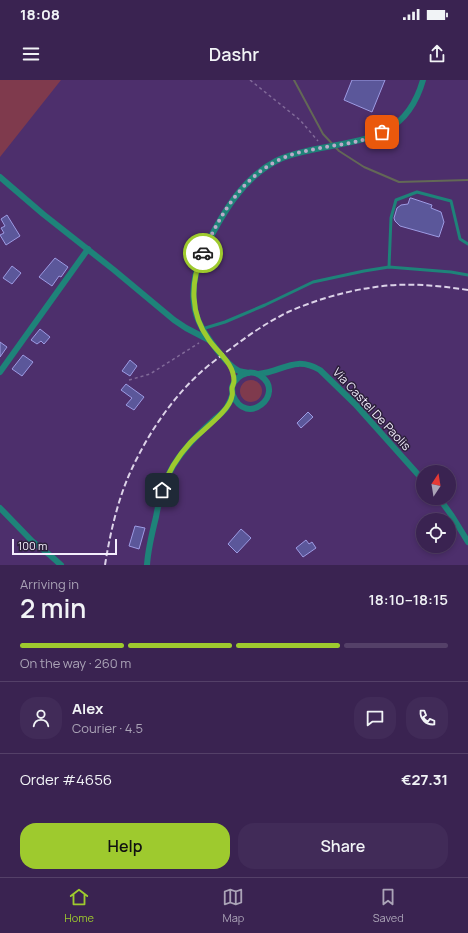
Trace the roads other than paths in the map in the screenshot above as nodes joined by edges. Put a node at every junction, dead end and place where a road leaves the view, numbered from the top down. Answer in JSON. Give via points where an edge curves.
{"nodes":[{"id":1,"x":423,"y":80,"type":"edge"},
{"id":2,"x":0,"y":177,"type":"edge"},
{"id":3,"x":468,"y":244,"type":"edge"},
{"id":4,"x":88,"y":249,"type":"junction"},
{"id":5,"x":389,"y":267,"type":"junction"},
{"id":6,"x":468,"y":275,"type":"edge"},
{"id":7,"x":202,"y":329,"type":"junction"},
{"id":8,"x":207,"y":339,"type":"junction"},
{"id":9,"x":230,"y":365,"type":"junction"},
{"id":10,"x":276,"y":370,"type":"junction"},
{"id":11,"x":0,"y":372,"type":"edge"},
{"id":12,"x":248,"y":373,"type":"junction"},
{"id":13,"x":258,"y":374,"type":"junction"},
{"id":14,"x":234,"y":383,"type":"junction"},
{"id":15,"x":268,"y":387,"type":"junction"},
{"id":16,"x":233,"y":395,"type":"junction"},
{"id":17,"x":238,"y":404,"type":"junction"},
{"id":18,"x":221,"y":414,"type":"junction"},
{"id":19,"x":416,"y":472,"type":"edge"},
{"id":20,"x":444,"y":505,"type":"edge"},
{"id":21,"x":0,"y":508,"type":"edge"},
{"id":22,"x":468,"y":542,"type":"edge"},
{"id":23,"x":61,"y":565,"type":"edge"},
{"id":24,"x":147,"y":565,"type":"edge"}],
"edges":[{"from":1,"to":7,"type":"street","via":[[413,105],[397,124],[387,130],[364,140],[278,160],[248,182],[218,223],[200,260],[195,276],[194,297],[197,318]]},
{"from":2,"to":4,"type":"street"},
{"from":3,"to":5,"type":"lane","via":[[460,239],[451,201],[417,192],[396,200],[391,218]]},
{"from":4,"to":8,"type":"street","via":[[174,320]]},
{"from":4,"to":11,"type":"street"},
{"from":5,"to":6,"type":"lane"},
{"from":5,"to":7,"type":"lane","via":[[313,282],[225,322]]},
{"from":7,"to":8,"type":"street"},
{"from":8,"to":9,"type":"street"},
{"from":9,"to":12,"type":"street"},
{"from":9,"to":14,"type":"street"},
{"from":10,"to":13,"type":"street","name":"Via Castel De Paolis"},
{"from":10,"to":15,"type":"street"},
{"from":10,"to":19,"type":"street","name":"Via Castel De Paolis","via":[[296,364],[320,370],[355,404]]},
{"from":12,"to":13,"type":"street"},
{"from":12,"to":14,"type":"street","via":[[242,374]]},
{"from":13,"to":15,"type":"street","via":[[265,379]]},
{"from":14,"to":16,"type":"street"},
{"from":15,"to":17,"type":"street","via":[[265,402],[257,408],[247,409]]},
{"from":16,"to":17,"type":"street"},
{"from":16,"to":18,"type":"street"},
{"from":17,"to":18,"type":"street"},
{"from":18,"to":24,"type":"street","via":[[184,450],[168,475],[151,536]]},
{"from":20,"to":22,"type":"street"},
{"from":21,"to":23,"type":"street","via":[[32,541]]}]}
